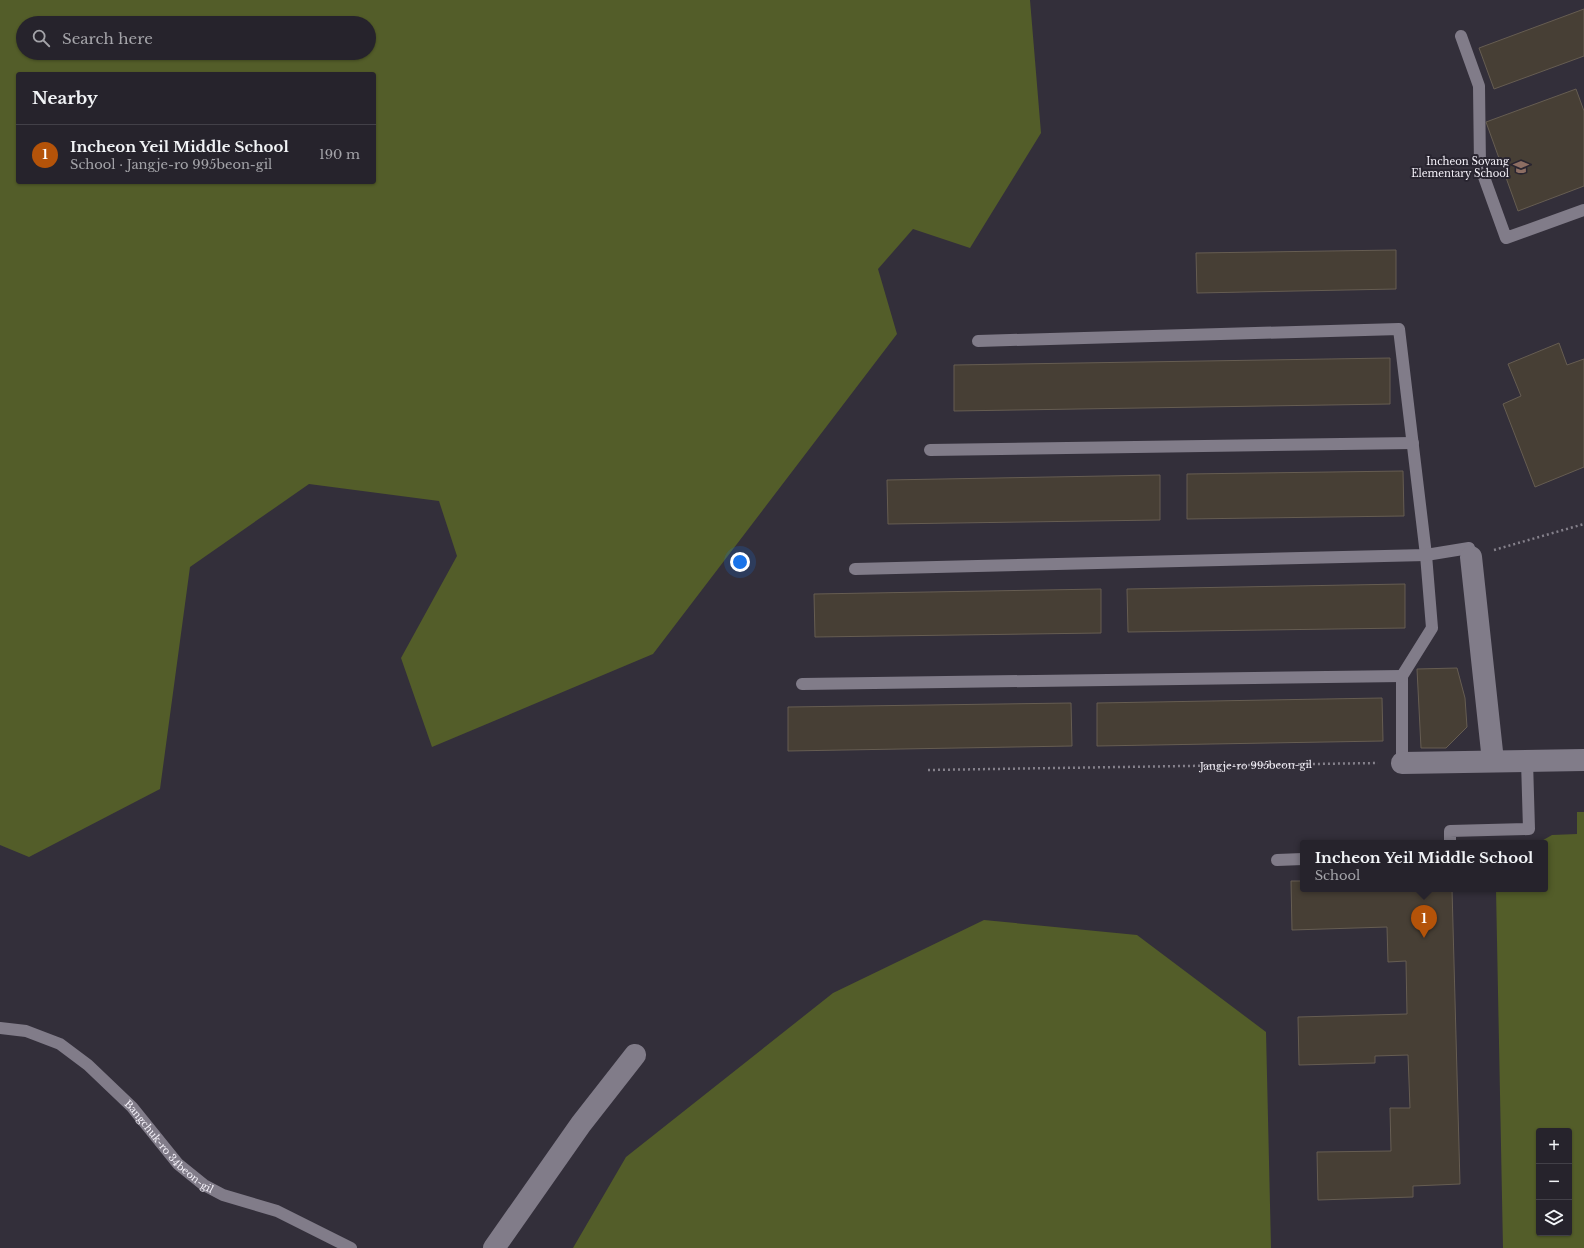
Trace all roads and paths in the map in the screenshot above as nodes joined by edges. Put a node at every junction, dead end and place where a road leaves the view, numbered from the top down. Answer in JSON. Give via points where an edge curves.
{"nodes":[{"id":1,"x":1461,"y":36,"type":"dead end"},
{"id":2,"x":1584,"y":210,"type":"edge"},
{"id":3,"x":978,"y":341,"type":"dead end"},
{"id":4,"x":1413,"y":443,"type":"junction"},
{"id":5,"x":930,"y":450,"type":"dead end"},
{"id":6,"x":1584,"y":524,"type":"edge"},
{"id":7,"x":1426,"y":555,"type":"junction"},
{"id":8,"x":1471,"y":557,"type":"junction"},
{"id":9,"x":855,"y":569,"type":"dead end"},
{"id":10,"x":1402,"y":676,"type":"junction"},
{"id":11,"x":802,"y":684,"type":"dead end"},
{"id":12,"x":1584,"y":760,"type":"edge"},
{"id":13,"x":1493,"y":761,"type":"junction"},
{"id":14,"x":1527,"y":761,"type":"junction"},
{"id":15,"x":1402,"y":763,"type":"junction"},
{"id":16,"x":928,"y":770,"type":"dead end"},
{"id":17,"x":1450,"y":840,"type":"edge"},
{"id":18,"x":1300,"y":859,"type":"edge"},
{"id":19,"x":1277,"y":860,"type":"dead end"},
{"id":20,"x":0,"y":1028,"type":"edge"},
{"id":21,"x":635,"y":1055,"type":"dead end"},
{"id":22,"x":351,"y":1248,"type":"edge"},
{"id":23,"x":494,"y":1248,"type":"edge"}],
"edges":[{"from":1,"to":2,"type":"lane","via":[[1479,86],[1480,166],[1506,238]]},
{"from":3,"to":4,"type":"lane","via":[[1399,329]]},
{"from":4,"to":5,"type":"lane"},
{"from":4,"to":7,"type":"lane"},
{"from":6,"to":8,"type":"path"},
{"from":7,"to":8,"type":"lane","via":[[1469,548]]},
{"from":7,"to":9,"type":"lane"},
{"from":7,"to":10,"type":"lane","via":[[1432,628]]},
{"from":8,"to":13,"type":"street"},
{"from":10,"to":11,"type":"lane"},
{"from":10,"to":15,"type":"lane"},
{"from":12,"to":14,"type":"street"},
{"from":13,"to":14,"type":"street"},
{"from":13,"to":15,"type":"street"},
{"from":14,"to":17,"type":"lane","via":[[1529,829],[1450,831]]},
{"from":15,"to":16,"type":"path","name":"Jangje-ro 995beon-gil"},
{"from":18,"to":19,"type":"lane"},
{"from":20,"to":22,"type":"lane","name":"Bangchuk-ro 34beon-gil","via":[[26,1031],[60,1044],[88,1065],[132,1106],[178,1164],[204,1185],[223,1195],[277,1211]]},
{"from":21,"to":23,"type":"street","via":[[581,1124]]}]}
